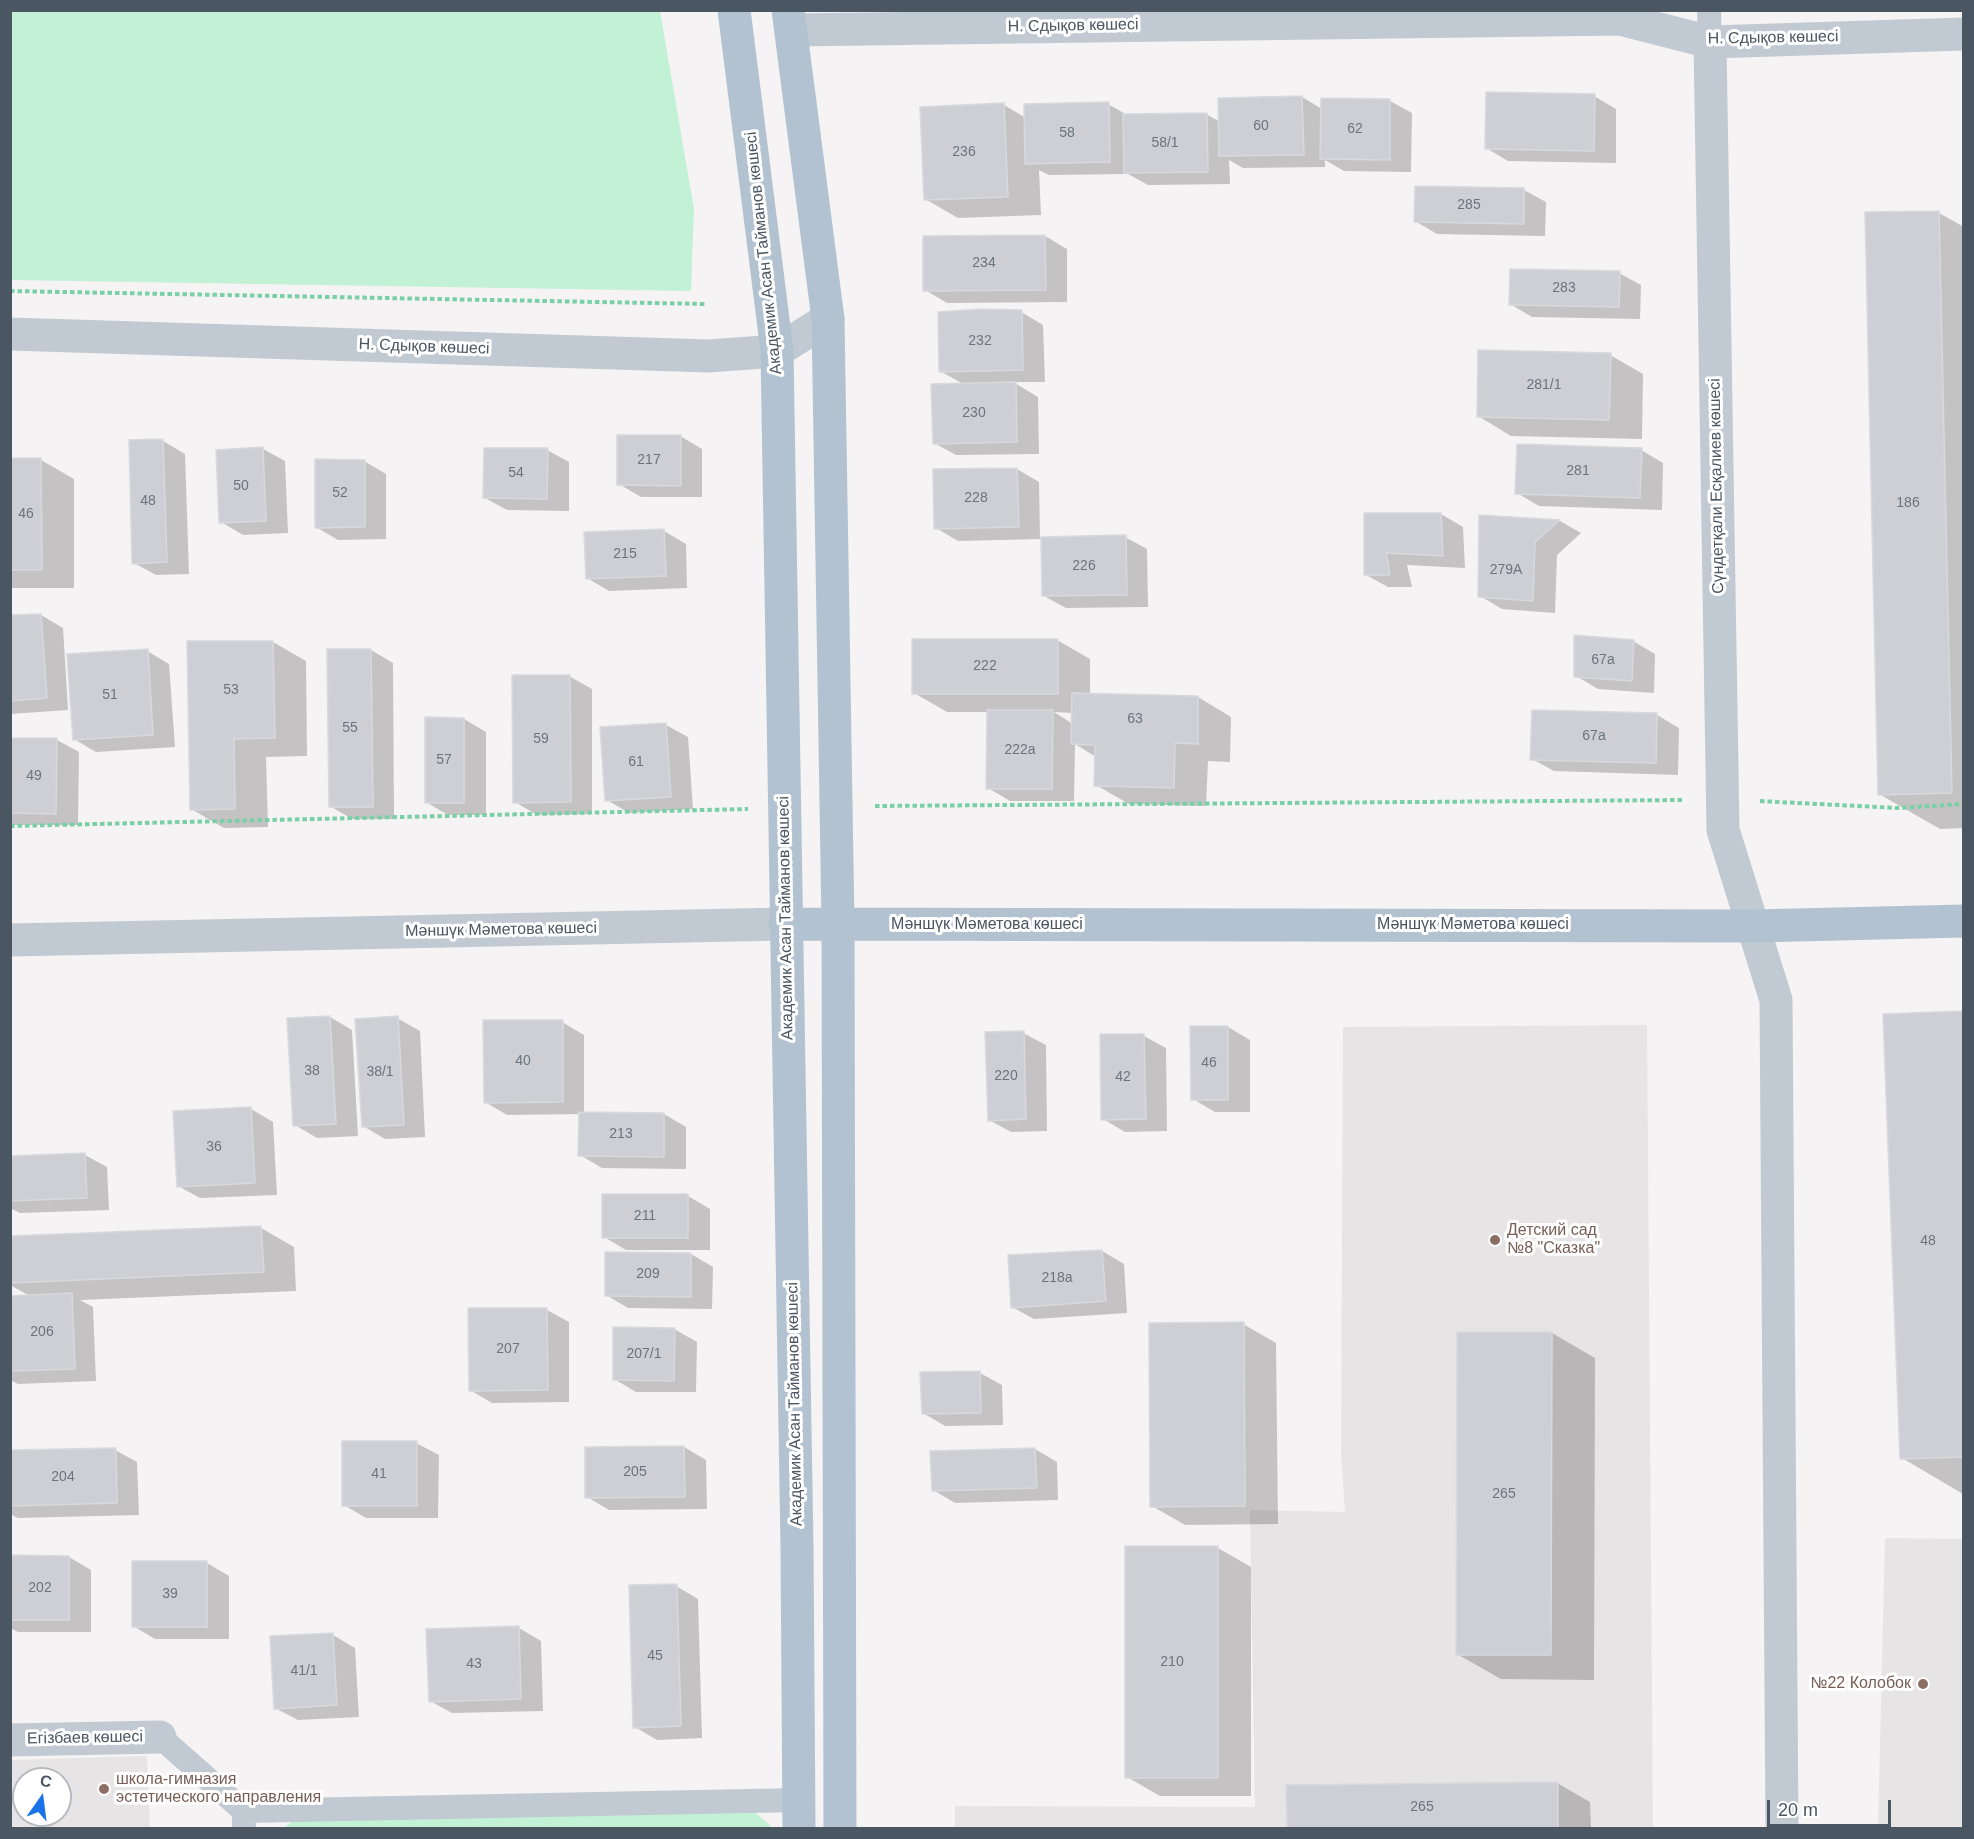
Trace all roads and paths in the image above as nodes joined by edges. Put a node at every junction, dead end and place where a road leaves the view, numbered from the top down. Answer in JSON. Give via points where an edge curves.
{"nodes":[{"id":1,"x":734,"y":10,"type":"edge"},
{"id":2,"x":1620,"y":15,"type":"edge"},
{"id":3,"x":790,"y":20,"type":"edge"},
{"id":4,"x":1709,"y":26,"type":"edge"},
{"id":5,"x":1964,"y":34,"type":"edge"},
{"id":6,"x":10,"y":291,"type":"edge"},
{"id":7,"x":705,"y":304,"type":"dead end"},
{"id":8,"x":828,"y":319,"type":"junction"},
{"id":9,"x":10,"y":334,"type":"edge"},
{"id":10,"x":777,"y":351,"type":"junction"},
{"id":11,"x":1722,"y":800,"type":"junction"},
{"id":12,"x":1964,"y":804,"type":"edge"},
{"id":13,"x":836,"y":807,"type":"junction"},
{"id":14,"x":784,"y":808,"type":"junction"},
{"id":15,"x":10,"y":826,"type":"edge"},
{"id":16,"x":1964,"y":921,"type":"edge"},
{"id":17,"x":785,"y":924,"type":"junction"},
{"id":18,"x":838,"y":924,"type":"junction"},
{"id":19,"x":1754,"y":926,"type":"junction"},
{"id":20,"x":10,"y":940,"type":"edge"},
{"id":21,"x":160,"y":1737,"type":"joint"},
{"id":22,"x":10,"y":1740,"type":"edge"},
{"id":23,"x":799,"y":1814,"type":"edge"},
{"id":24,"x":244,"y":1820,"type":"edge"},
{"id":25,"x":840,"y":1828,"type":"edge"},
{"id":26,"x":1782,"y":1828,"type":"edge"}],
"edges":[{"from":1,"to":10,"type":"main road","name":"Академик Асан Тайманов көшесі"},
{"from":2,"to":3,"type":"street","name":"Н. Сдықов көшесі"},
{"from":2,"to":4,"type":"street","name":"Н. Сдықов көшесі"},
{"from":3,"to":8,"type":"main road"},
{"from":4,"to":5,"type":"street","name":"Н. Сдықов көшесі"},
{"from":4,"to":11,"type":"street","name":"Сүндетқали Есқалиев көшесі"},
{"from":6,"to":7,"type":"path"},
{"from":8,"to":10,"type":"street","name":"Н. Сдықов көшесі"},
{"from":8,"to":13,"type":"main road"},
{"from":9,"to":10,"type":"street","name":"Н. Сдықов көшесі","via":[[709,356]]},
{"from":10,"to":14,"type":"main road","name":"Академик Асан Тайманов көшесі"},
{"from":11,"to":12,"type":"path","via":[[1897,808]]},
{"from":11,"to":13,"type":"path"},
{"from":11,"to":19,"type":"street","name":"Сүндетқали Есқалиев көшесі","via":[[1723,830]]},
{"from":13,"to":18,"type":"main road"},
{"from":14,"to":15,"type":"path"},
{"from":14,"to":17,"type":"main road","name":"Академик Асан Тайманов көшесі"},
{"from":16,"to":19,"type":"main road","name":"Мәншүк Мәметова көшесі"},
{"from":17,"to":18,"type":"main road","name":"Мәншүк Мәметова көшесі"},
{"from":17,"to":20,"type":"street","name":"Мәншүк Мәметова көшесі"},
{"from":17,"to":23,"type":"main road","name":"Академик Асан Тайманов көшесі"},
{"from":18,"to":19,"type":"main road","name":"Мәншүк Мәметова көшесі"},
{"from":18,"to":25,"type":"main road"},
{"from":19,"to":26,"type":"street","name":"Сүндетқали Есқалиев көшесі","via":[[1776,1000]]},
{"from":21,"to":22,"type":"street","name":"Егізбаев көшесі"},
{"from":21,"to":24,"type":"lane"},
{"from":23,"to":24,"type":"lane"}]}
